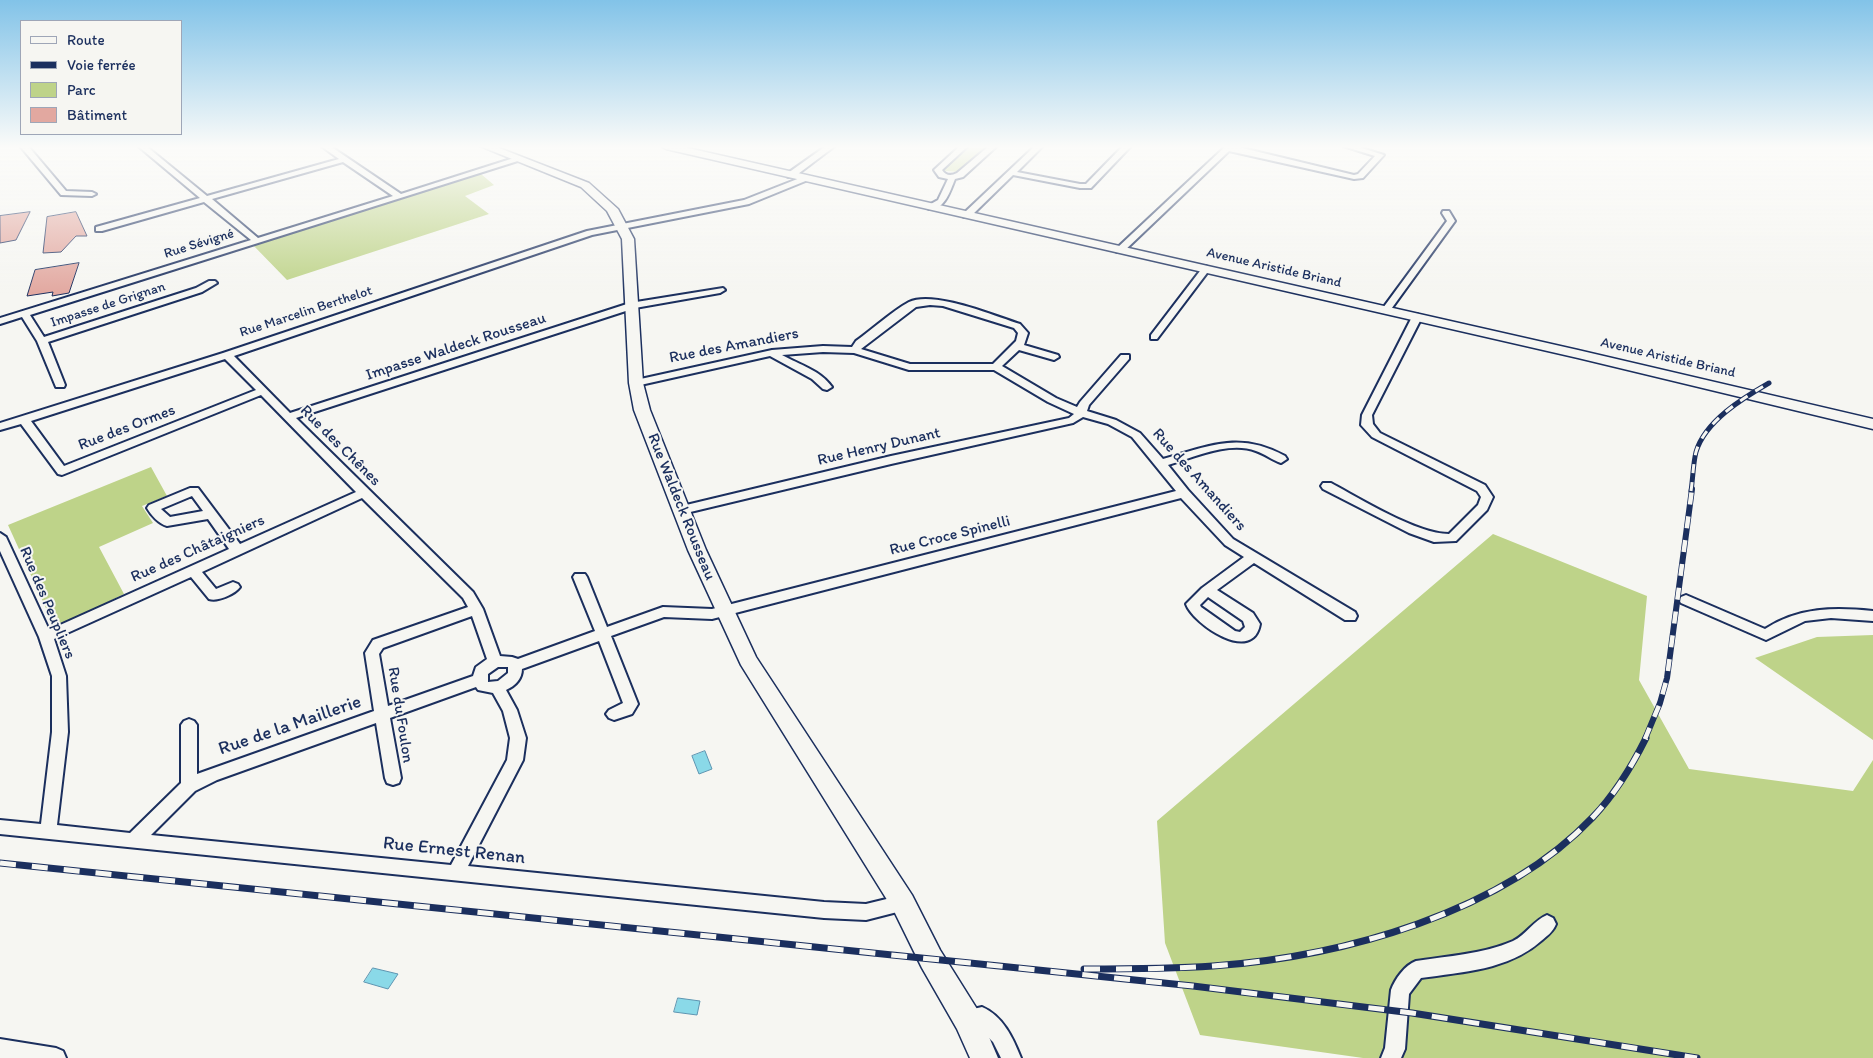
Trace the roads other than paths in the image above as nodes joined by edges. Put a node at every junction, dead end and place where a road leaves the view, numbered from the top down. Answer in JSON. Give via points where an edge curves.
{"nodes":[{"id":1,"x":204,"y":195,"type":"edge"},
{"id":2,"x":216,"y":195,"type":"edge"},
{"id":3,"x":596,"y":195,"type":"edge"},
{"id":4,"x":759,"y":195,"type":"edge"},
{"id":5,"x":882,"y":195,"type":"edge"},
{"id":6,"x":944,"y":195,"type":"edge"},
{"id":7,"x":988,"y":195,"type":"edge"},
{"id":8,"x":1178,"y":195,"type":"edge"},
{"id":9,"x":399,"y":196,"type":"edge"},
{"id":10,"x":207,"y":198,"type":"junction"},
{"id":11,"x":932,"y":207,"type":"junction"},
{"id":12,"x":1446,"y":213,"type":"dead end"},
{"id":13,"x":967,"y":215,"type":"junction"},
{"id":14,"x":622,"y":226,"type":"junction"},
{"id":15,"x":99,"y":230,"type":"dead end"},
{"id":16,"x":257,"y":240,"type":"junction"},
{"id":17,"x":1120,"y":250,"type":"junction"},
{"id":18,"x":1206,"y":269,"type":"junction"},
{"id":19,"x":212,"y":283,"type":"dead end"},
{"id":20,"x":720,"y":290,"type":"dead end"},
{"id":21,"x":633,"y":305,"type":"junction"},
{"id":22,"x":1386,"y":310,"type":"junction"},
{"id":23,"x":24,"y":313,"type":"junction"},
{"id":24,"x":1417,"y":317,"type":"junction"},
{"id":25,"x":0,"y":321,"type":"edge"},
{"id":26,"x":1154,"y":337,"type":"dead end"},
{"id":27,"x":42,"y":341,"type":"junction"},
{"id":28,"x":1017,"y":346,"type":"junction"},
{"id":29,"x":855,"y":350,"type":"junction"},
{"id":30,"x":772,"y":353,"type":"junction"},
{"id":31,"x":227,"y":355,"type":"junction"},
{"id":32,"x":1054,"y":357,"type":"dead end"},
{"id":33,"x":1125,"y":357,"type":"dead end"},
{"id":34,"x":996,"y":367,"type":"junction"},
{"id":35,"x":636,"y":383,"type":"junction"},
{"id":36,"x":60,"y":385,"type":"dead end"},
{"id":37,"x":827,"y":387,"type":"dead end"},
{"id":38,"x":262,"y":391,"type":"junction"},
{"id":39,"x":1081,"y":413,"type":"junction"},
{"id":40,"x":288,"y":417,"type":"junction"},
{"id":41,"x":25,"y":420,"type":"junction"},
{"id":42,"x":1873,"y":424,"type":"edge"},
{"id":43,"x":0,"y":427,"type":"edge"},
{"id":44,"x":1280,"y":459,"type":"dead end"},
{"id":45,"x":1161,"y":463,"type":"junction"},
{"id":46,"x":1327,"y":486,"type":"dead end"},
{"id":47,"x":364,"y":493,"type":"junction"},
{"id":48,"x":1184,"y":493,"type":"junction"},
{"id":49,"x":682,"y":510,"type":"junction"},
{"id":50,"x":211,"y":514,"type":"dead end"},
{"id":51,"x":0,"y":537,"type":"edge"},
{"id":52,"x":237,"y":550,"type":"junction"},
{"id":53,"x":1253,"y":557,"type":"junction"},
{"id":54,"x":193,"y":570,"type":"junction"},
{"id":55,"x":580,"y":577,"type":"dead end"},
{"id":56,"x":233,"y":588,"type":"dead end"},
{"id":57,"x":1209,"y":591,"type":"dead end"},
{"id":58,"x":1686,"y":600,"type":"dead end"},
{"id":59,"x":476,"y":610,"type":"junction"},
{"id":60,"x":723,"y":610,"type":"junction"},
{"id":61,"x":1350,"y":616,"type":"dead end"},
{"id":62,"x":1873,"y":616,"type":"edge"},
{"id":63,"x":602,"y":634,"type":"junction"},
{"id":64,"x":46,"y":637,"type":"junction"},
{"id":65,"x":495,"y":661,"type":"junction"},
{"id":66,"x":515,"y":666,"type":"junction"},
{"id":67,"x":479,"y":680,"type":"junction"},
{"id":68,"x":497,"y":687,"type":"junction"},
{"id":69,"x":383,"y":714,"type":"junction"},
{"id":70,"x":614,"y":714,"type":"dead end"},
{"id":71,"x":189,"y":725,"type":"dead end"},
{"id":72,"x":392,"y":778,"type":"dead end"},
{"id":73,"x":189,"y":786,"type":"junction"},
{"id":74,"x":0,"y":827,"type":"edge"},
{"id":75,"x":48,"y":832,"type":"junction"},
{"id":76,"x":134,"y":841,"type":"junction"},
{"id":77,"x":456,"y":873,"type":"junction"},
{"id":78,"x":903,"y":903,"type":"junction"},
{"id":79,"x":1547,"y":924,"type":"dead end"},
{"id":80,"x":967,"y":1019,"type":"junction"},
{"id":81,"x":0,"y":1049,"type":"edge"},
{"id":82,"x":56,"y":1058,"type":"edge"},
{"id":83,"x":984,"y":1058,"type":"edge"},
{"id":84,"x":1011,"y":1058,"type":"edge"},
{"id":85,"x":1391,"y":1058,"type":"edge"}],
"edges":[{"from":1,"to":10,"type":"street"},
{"from":2,"to":10,"type":"street"},
{"from":3,"to":14,"type":"street","name":"Rue Waldeck Rousseau","via":[[612,209]]},
{"from":4,"to":14,"type":"street","name":"Rue Marcelin Berthelot","via":[[746,202]]},
{"from":5,"to":11,"type":"street","name":"Avenue Aristide Briand"},
{"from":6,"to":11,"type":"street"},
{"from":7,"to":13,"type":"street"},
{"from":8,"to":17,"type":"street"},
{"from":9,"to":16,"type":"street","name":"Rue Sévigné"},
{"from":10,"to":15,"type":"street"},
{"from":10,"to":16,"type":"street"},
{"from":11,"to":13,"type":"street","name":"Avenue Aristide Briand"},
{"from":12,"to":22,"type":"street","via":[[1451,221]]},
{"from":13,"to":17,"type":"street","name":"Avenue Aristide Briand"},
{"from":14,"to":21,"type":"street","name":"Rue Waldeck Rousseau","via":[[628,240]]},
{"from":14,"to":31,"type":"street","name":"Rue Marcelin Berthelot","via":[[590,233]]},
{"from":16,"to":23,"type":"street","name":"Rue Sévigné"},
{"from":17,"to":18,"type":"street","name":"Avenue Aristide Briand"},
{"from":18,"to":22,"type":"street","name":"Avenue Aristide Briand"},
{"from":18,"to":26,"type":"street"},
{"from":19,"to":27,"type":"street","name":"Impasse de Grignan"},
{"from":20,"to":21,"type":"street","name":"Impasse Waldeck Rousseau"},
{"from":21,"to":35,"type":"street","name":"Rue Waldeck Rousseau"},
{"from":21,"to":40,"type":"street","name":"Impasse Waldeck Rousseau"},
{"from":22,"to":24,"type":"street","name":"Avenue Aristide Briand"},
{"from":23,"to":25,"type":"street","name":"Rue Sévigné"},
{"from":23,"to":27,"type":"street","name":"Impasse de Grignan"},
{"from":24,"to":42,"type":"street","name":"Avenue Aristide Briand"},
{"from":24,"to":46,"type":"street","via":[[1367,414],[1367,425],[1376,434],[1481,488],[1487,497],[1484,507],[1452,538],[1434,538]]},
{"from":27,"to":36,"type":"street"},
{"from":28,"to":29,"type":"street","via":[[1022,333],[1018,326],[944,303],[930,302],[914,304],[902,311]]},
{"from":28,"to":32,"type":"street"},
{"from":28,"to":34,"type":"street"},
{"from":29,"to":30,"type":"street","name":"Rue des Amandiers"},
{"from":29,"to":34,"type":"street","name":"Rue des Amandiers","via":[[909,367]]},
{"from":30,"to":35,"type":"street","name":"Rue des Amandiers"},
{"from":30,"to":37,"type":"street"},
{"from":31,"to":38,"type":"street","name":"Rue des Chênes"},
{"from":31,"to":41,"type":"street","name":"Rue Marcelin Berthelot"},
{"from":33,"to":39,"type":"street","via":[[1084,404]]},
{"from":34,"to":39,"type":"street","name":"Rue des Amandiers"},
{"from":35,"to":49,"type":"street","name":"Rue Waldeck Rousseau","via":[[642,410]]},
{"from":38,"to":40,"type":"street","name":"Rue des Chênes"},
{"from":38,"to":41,"type":"street","name":"Rue des Ormes","via":[[62,471]]},
{"from":39,"to":45,"type":"street","name":"Rue des Amandiers","via":[[1112,422],[1136,436]]},
{"from":39,"to":49,"type":"street","name":"Rue Henry Dunant","via":[[1073,420]]},
{"from":40,"to":47,"type":"street","name":"Rue des Chênes"},
{"from":41,"to":43,"type":"street","name":"Rue Marcelin Berthelot"},
{"from":44,"to":45,"type":"street","via":[[1259,448],[1242,445]]},
{"from":45,"to":48,"type":"street","name":"Rue des Amandiers"},
{"from":47,"to":52,"type":"street","name":"Rue des Châtaigniers"},
{"from":47,"to":59,"type":"street","name":"Rue des Chênes","via":[[468,595]]},
{"from":48,"to":53,"type":"street","name":"Rue des Amandiers","via":[[1222,535]]},
{"from":48,"to":60,"type":"street","name":"Rue Croce Spinelli"},
{"from":49,"to":60,"type":"street","name":"Rue Waldeck Rousseau"},
{"from":50,"to":52,"type":"street"},
{"from":51,"to":64,"type":"street","name":"Rue des Peupliers"},
{"from":52,"to":54,"type":"street","name":"Rue des Châtaigniers"},
{"from":53,"to":57,"type":"street"},
{"from":53,"to":61,"type":"street","name":"Rue des Amandiers"},
{"from":54,"to":56,"type":"street","via":[[214,596]]},
{"from":54,"to":64,"type":"street","name":"Rue des Châtaigniers"},
{"from":55,"to":63,"type":"street"},
{"from":58,"to":62,"type":"street","via":[[1766,635],[1780,624],[1804,615],[1843,613]]},
{"from":59,"to":65,"type":"street","name":"Rue des Chênes"},
{"from":59,"to":69,"type":"street","name":"Rue du Foulon","via":[[378,644],[372,652]]},
{"from":60,"to":63,"type":"street","via":[[712,614],[663,612]]},
{"from":60,"to":78,"type":"street","name":"Rue Waldeck Rousseau","via":[[748,660]]},
{"from":63,"to":66,"type":"street"},
{"from":63,"to":70,"type":"street","via":[[631,704],[627,710]]},
{"from":64,"to":75,"type":"street","name":"Rue des Peupliers","via":[[59,676],[60,732]]},
{"from":65,"to":66,"type":"street","via":[[507,660]]},
{"from":65,"to":67,"type":"street","via":[[481,671]]},
{"from":66,"to":68,"type":"street","via":[[513,678]]},
{"from":67,"to":68,"type":"street","via":[[487,687]]},
{"from":67,"to":69,"type":"street","name":"Rue de la Maillerie"},
{"from":68,"to":77,"type":"street","via":[[510,710],[518,738],[515,760]]},
{"from":69,"to":72,"type":"street","name":"Rue du Foulon"},
{"from":69,"to":73,"type":"street","name":"Rue de la Maillerie","via":[[211,775]]},
{"from":71,"to":73,"type":"street"},
{"from":73,"to":76,"type":"street","name":"Rue de la Maillerie"},
{"from":74,"to":75,"type":"street","name":"Rue Ernest Renan"},
{"from":75,"to":76,"type":"street","name":"Rue Ernest Renan"},
{"from":76,"to":77,"type":"street","name":"Rue Ernest Renan"},
{"from":77,"to":78,"type":"street","name":"Rue Ernest Renan","via":[[824,910],[866,912]]},
{"from":78,"to":80,"type":"street","name":"Rue Waldeck Rousseau","via":[[931,959]]},
{"from":79,"to":85,"type":"street","via":[[1521,947],[1489,959],[1416,970],[1400,990],[1395,1049]]},
{"from":80,"to":83,"type":"street","name":"Rue Waldeck Rousseau"},
{"from":80,"to":84,"type":"street","via":[[982,1017],[1000,1035]]},
{"from":81,"to":82,"type":"street"}]}
